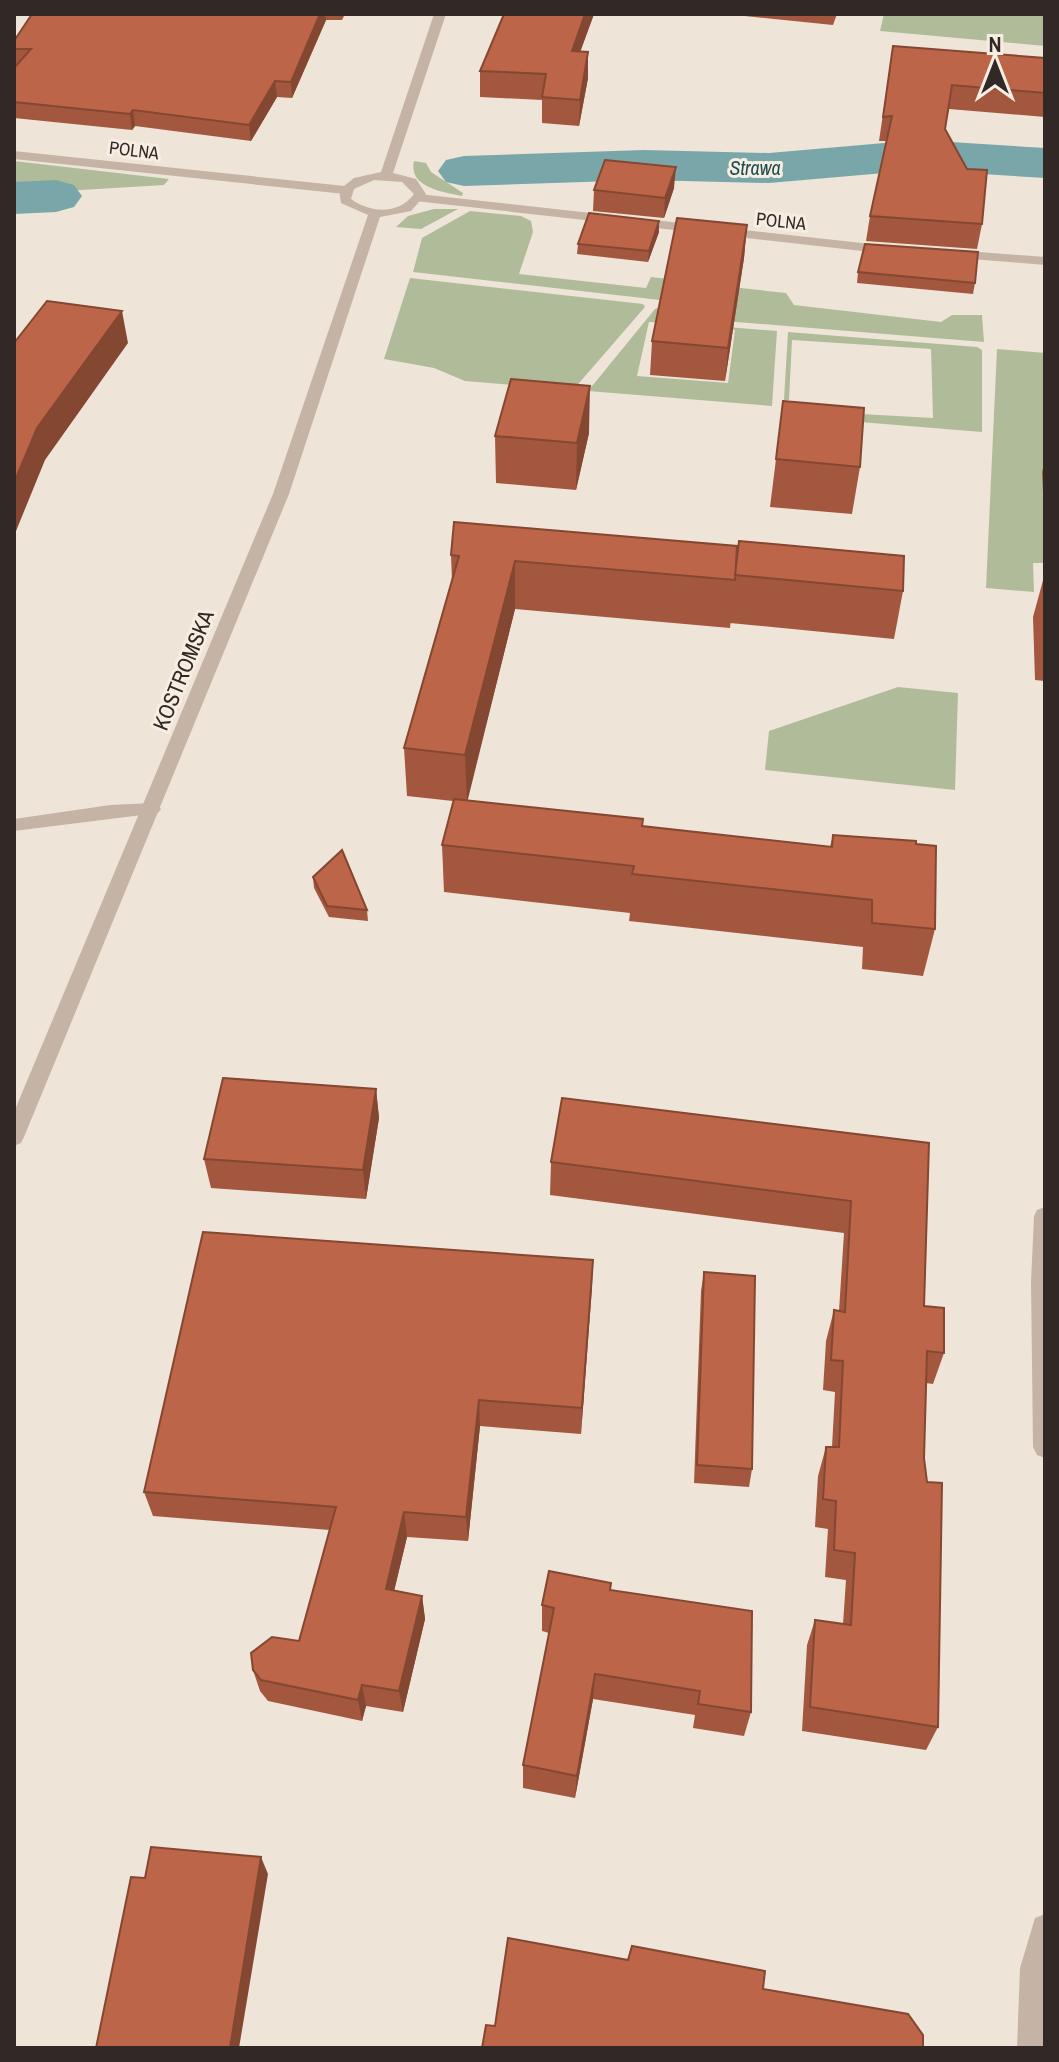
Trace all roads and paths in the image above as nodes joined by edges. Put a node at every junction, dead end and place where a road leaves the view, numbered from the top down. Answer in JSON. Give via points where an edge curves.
{"nodes":[{"id":1,"x":440,"y":14,"type":"edge"},
{"id":2,"x":14,"y":155,"type":"edge"},
{"id":3,"x":386,"y":176,"type":"junction"},
{"id":4,"x":345,"y":190,"type":"junction"},
{"id":5,"x":419,"y":198,"type":"junction"},
{"id":6,"x":375,"y":213,"type":"junction"},
{"id":7,"x":901,"y":250,"type":"edge"},
{"id":8,"x":932,"y":253,"type":"edge"},
{"id":9,"x":1045,"y":261,"type":"edge"},
{"id":10,"x":152,"y":809,"type":"junction"},
{"id":11,"x":14,"y":825,"type":"edge"},
{"id":12,"x":14,"y":1137,"type":"edge"},
{"id":13,"x":1045,"y":1216,"type":"edge"},
{"id":14,"x":1045,"y":1447,"type":"edge"},
{"id":15,"x":1045,"y":1928,"type":"edge"},
{"id":16,"x":1031,"y":2048,"type":"edge"}],
"edges":[{"from":1,"to":3,"type":"street"},
{"from":2,"to":4,"type":"street","name":"POLNA"},
{"from":3,"to":4,"type":"street","via":[[364,178]]},
{"from":3,"to":5,"type":"street","via":[[413,183]]},
{"from":4,"to":6,"type":"street","via":[[351,206]]},
{"from":5,"to":6,"type":"street","via":[[402,210]]},
{"from":5,"to":7,"type":"street","name":"POLNA"},
{"from":6,"to":10,"type":"street","name":"KOSTROMSKA","via":[[281,494]]},
{"from":8,"to":9,"type":"street"},
{"from":10,"to":11,"type":"street"},
{"from":10,"to":12,"type":"street","name":"KOSTROMSKA"},
{"from":13,"to":14,"type":"street"},
{"from":15,"to":16,"type":"street","via":[[1034,1968]]}]}
